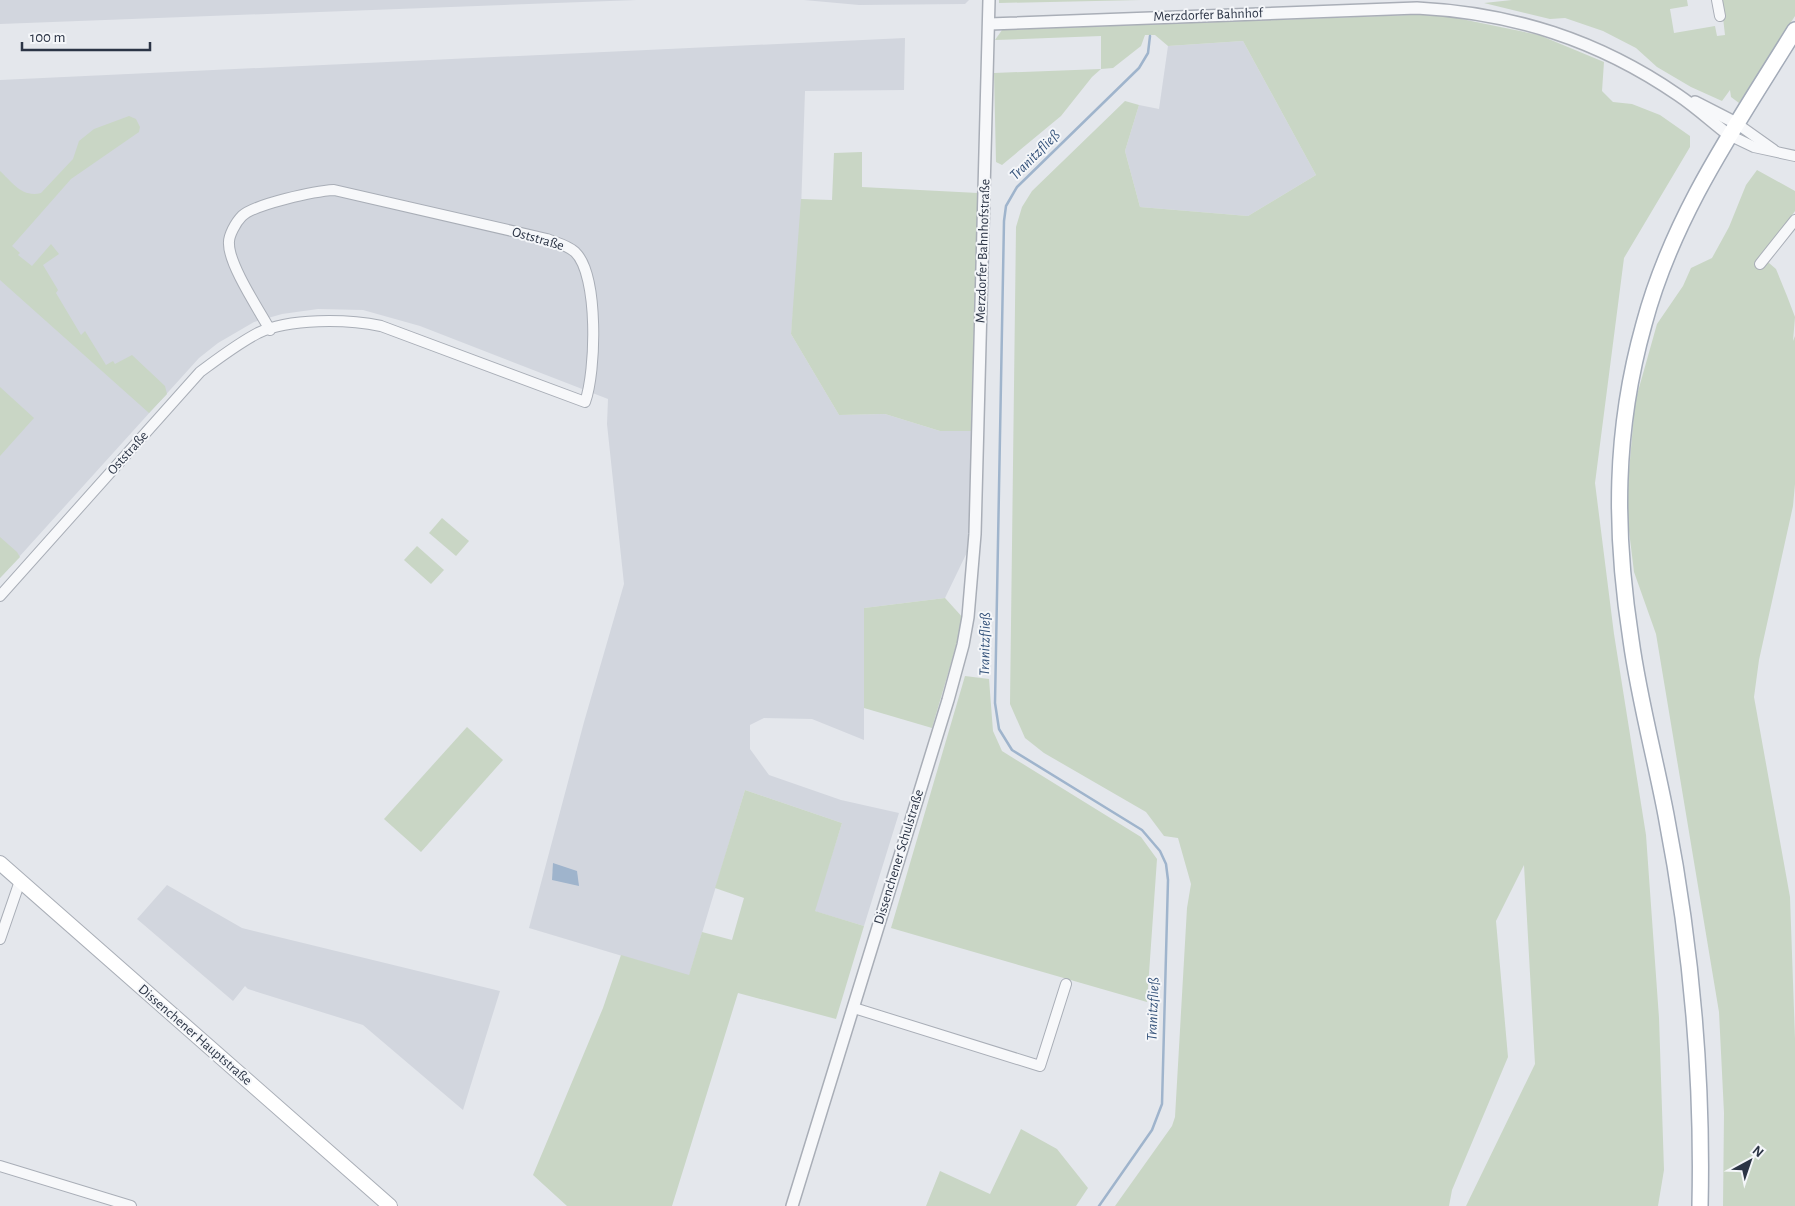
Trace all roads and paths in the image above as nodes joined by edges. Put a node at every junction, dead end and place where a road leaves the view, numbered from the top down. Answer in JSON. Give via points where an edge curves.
{"nodes":[{"id":1,"x":990,"y":0,"type":"edge"},
{"id":2,"x":1717,"y":0,"type":"edge"},
{"id":3,"x":1720,"y":16,"type":"dead end"},
{"id":4,"x":989,"y":24,"type":"junction"},
{"id":5,"x":1795,"y":30,"type":"edge"},
{"id":6,"x":1733,"y":129,"type":"junction"},
{"id":7,"x":1795,"y":156,"type":"edge"},
{"id":8,"x":1795,"y":220,"type":"edge"},
{"id":9,"x":1760,"y":264,"type":"dead end"},
{"id":10,"x":270,"y":330,"type":"junction"},
{"id":11,"x":975,"y":503,"type":"joint"},
{"id":12,"x":0,"y":596,"type":"edge"},
{"id":13,"x":0,"y":863,"type":"edge"},
{"id":14,"x":20,"y":881,"type":"junction"},
{"id":15,"x":0,"y":939,"type":"edge"},
{"id":16,"x":1066,"y":984,"type":"dead end"},
{"id":17,"x":854,"y":1008,"type":"junction"},
{"id":18,"x":0,"y":1166,"type":"edge"},
{"id":19,"x":131,"y":1206,"type":"edge"},
{"id":20,"x":390,"y":1206,"type":"edge"},
{"id":21,"x":792,"y":1206,"type":"edge"},
{"id":22,"x":1700,"y":1206,"type":"edge"}],
"edges":[{"from":1,"to":4,"type":"street","name":"Merzdorfer Bahnhofstraße"},
{"from":2,"to":3,"type":"street"},
{"from":4,"to":6,"type":"street","name":"Merzdorfer Bahnhof","via":[[1399,8],[1462,10],[1560,34],[1620,60]]},
{"from":4,"to":11,"type":"street","name":"Merzdorfer Bahnhofstraße"},
{"from":5,"to":6,"type":"main road"},
{"from":6,"to":7,"type":"street","via":[[1754,147]]},
{"from":6,"to":22,"type":"main road","via":[[1684,215],[1655,286],[1626,403],[1620,451],[1618,514],[1631,641],[1666,815],[1686,937],[1699,1080]]},
{"from":8,"to":9,"type":"street"},
{"from":10,"to":10,"type":"street","name":"Oststraße","via":[[327,321],[355,321],[381,326],[585,402],[593,371],[588,274],[583,262],[571,249],[547,239],[334,190],[256,208],[242,217],[233,230],[228,242],[231,258]]},
{"from":10,"to":12,"type":"street","name":"Oststraße","via":[[238,344],[200,372]]},
{"from":11,"to":17,"type":"street","name":"Dissenchener Schulstraße","via":[[968,617],[963,645]]},
{"from":13,"to":14,"type":"main road","name":"Dissenchener Hauptstraße"},
{"from":14,"to":15,"type":"street"},
{"from":14,"to":20,"type":"main road","name":"Dissenchener Hauptstraße"},
{"from":16,"to":17,"type":"street","via":[[1040,1066]]},
{"from":17,"to":21,"type":"street","name":"Dissenchener Schulstraße"},
{"from":18,"to":19,"type":"street"}]}
